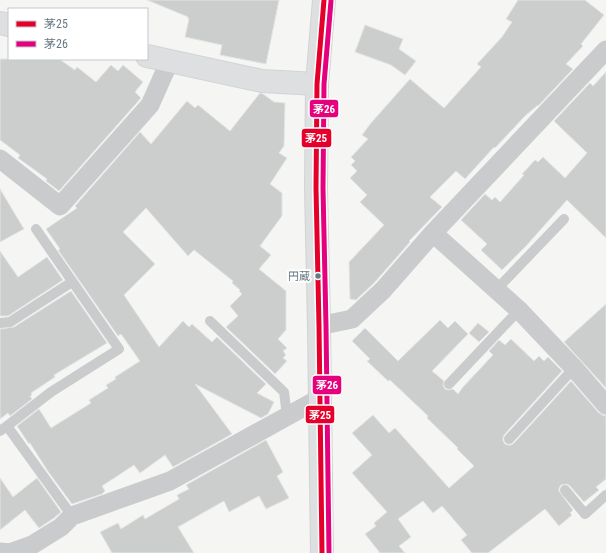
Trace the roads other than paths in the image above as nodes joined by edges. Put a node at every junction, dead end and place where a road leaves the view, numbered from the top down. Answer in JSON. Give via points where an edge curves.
{"nodes":[{"id":1,"x":324,"y":0,"type":"edge"},
{"id":2,"x":148,"y":56,"type":"edge"},
{"id":3,"x":603,"y":59,"type":"edge"},
{"id":4,"x":170,"y":60,"type":"junction"},
{"id":5,"x":317,"y":84,"type":"junction"},
{"id":6,"x":0,"y":159,"type":"edge"},
{"id":7,"x":564,"y":219,"type":"dead end"},
{"id":8,"x":36,"y":229,"type":"dead end"},
{"id":9,"x":433,"y":233,"type":"junction"},
{"id":10,"x":72,"y":282,"type":"junction"},
{"id":11,"x":496,"y":290,"type":"junction"},
{"id":12,"x":519,"y":310,"type":"junction"},
{"id":13,"x":210,"y":321,"type":"dead end"},
{"id":14,"x":0,"y":323,"type":"edge"},
{"id":15,"x":319,"y":326,"type":"junction"},
{"id":16,"x":574,"y":368,"type":"junction"},
{"id":17,"x":450,"y":384,"type":"dead end"},
{"id":18,"x":320,"y":398,"type":"junction"},
{"id":19,"x":606,"y":405,"type":"edge"},
{"id":20,"x":287,"y":416,"type":"junction"},
{"id":21,"x":4,"y":429,"type":"edge"},
{"id":22,"x":509,"y":439,"type":"dead end"},
{"id":23,"x":565,"y":490,"type":"dead end"},
{"id":24,"x":606,"y":496,"type":"edge"},
{"id":25,"x":72,"y":516,"type":"junction"},
{"id":26,"x":33,"y":549,"type":"edge"},
{"id":27,"x":0,"y":552,"type":"edge"},
{"id":28,"x":322,"y":553,"type":"edge"}],
"edges":[{"from":1,"to":5,"type":"main road"},
{"from":2,"to":4,"type":"main road"},
{"from":3,"to":9,"type":"street"},
{"from":4,"to":5,"type":"main road","via":[[262,81]]},
{"from":4,"to":6,"type":"street","via":[[150,105],[60,206]]},
{"from":5,"to":15,"type":"main road"},
{"from":7,"to":11,"type":"lane"},
{"from":8,"to":10,"type":"lane"},
{"from":9,"to":11,"type":"street"},
{"from":9,"to":15,"type":"street","via":[[383,290],[352,319]]},
{"from":10,"to":14,"type":"lane","via":[[10,322]]},
{"from":10,"to":21,"type":"lane","via":[[118,349],[51,392]]},
{"from":11,"to":12,"type":"street"},
{"from":12,"to":16,"type":"street"},
{"from":12,"to":17,"type":"lane"},
{"from":13,"to":20,"type":"lane","via":[[284,392]]},
{"from":15,"to":18,"type":"main road"},
{"from":16,"to":19,"type":"street"},
{"from":16,"to":22,"type":"lane"},
{"from":18,"to":20,"type":"street"},
{"from":18,"to":28,"type":"main road"},
{"from":20,"to":25,"type":"street","via":[[170,481]]},
{"from":21,"to":25,"type":"lane"},
{"from":23,"to":24,"type":"lane","via":[[585,514]]},
{"from":25,"to":26,"type":"street"},
{"from":26,"to":27,"type":"street"}]}
